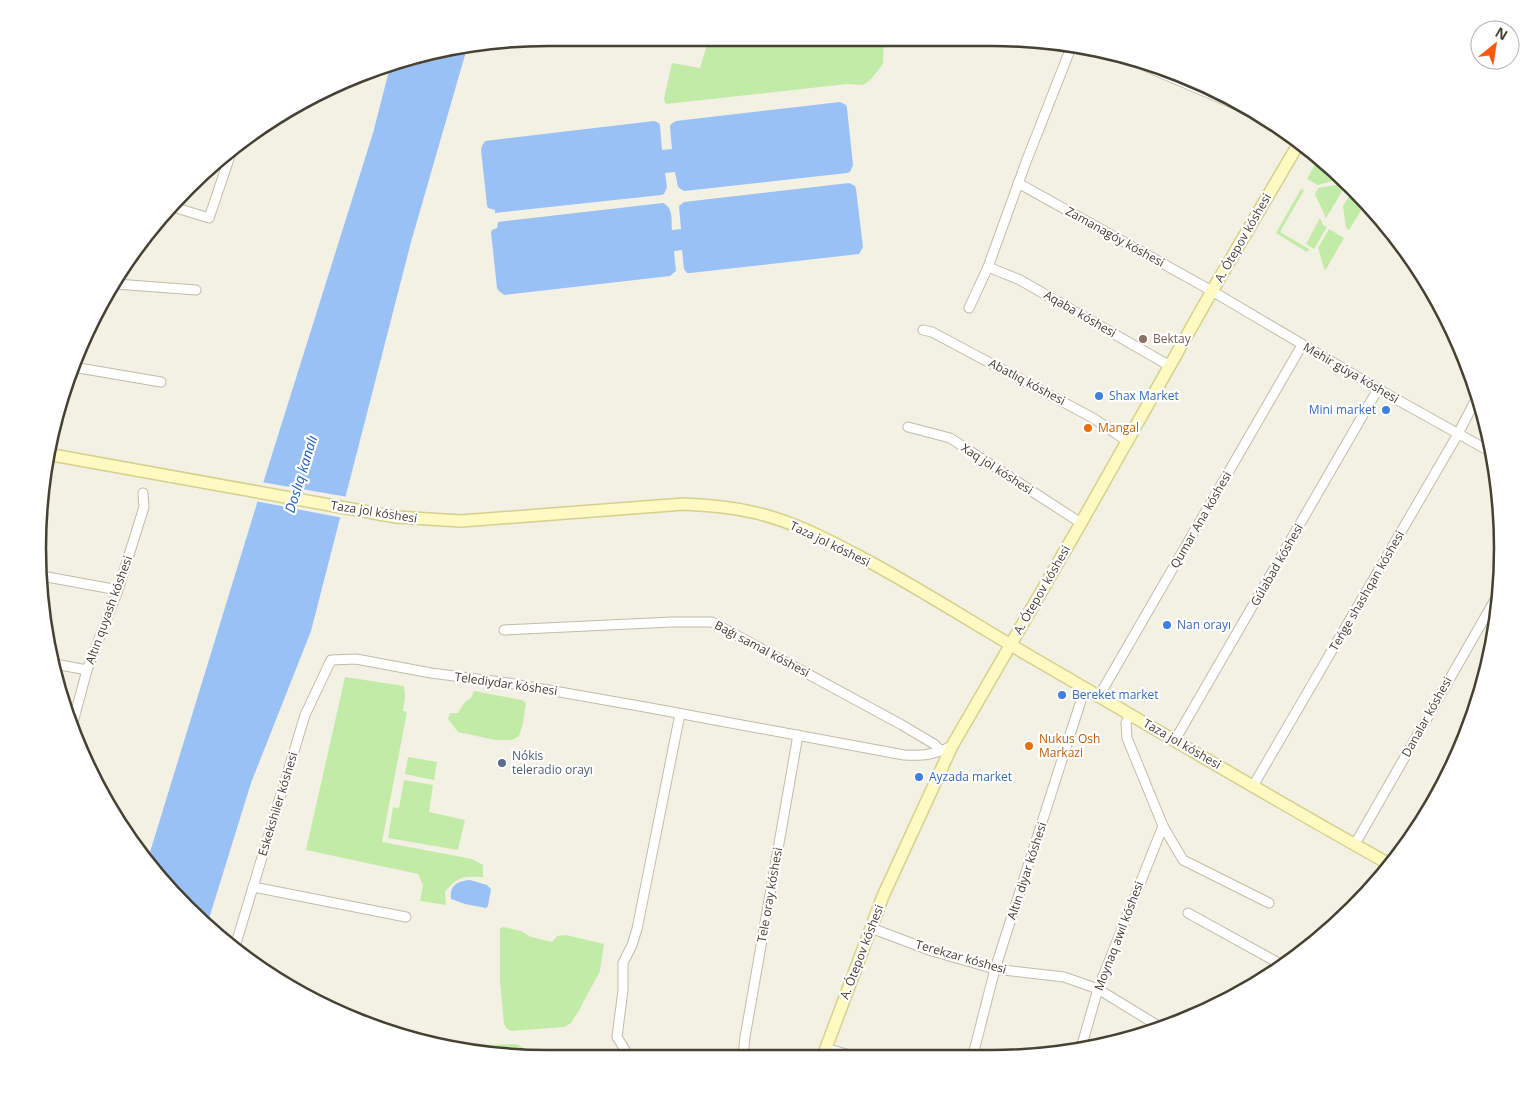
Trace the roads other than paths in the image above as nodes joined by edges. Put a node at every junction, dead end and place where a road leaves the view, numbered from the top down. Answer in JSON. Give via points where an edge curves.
{"nodes":[{"id":1,"x":1069,"y":53,"type":"edge"},
{"id":2,"x":1296,"y":149,"type":"edge"},
{"id":3,"x":228,"y":162,"type":"edge"},
{"id":4,"x":1018,"y":183,"type":"junction"},
{"id":5,"x":179,"y":209,"type":"edge"},
{"id":6,"x":988,"y":267,"type":"junction"},
{"id":7,"x":121,"y":284,"type":"edge"},
{"id":8,"x":196,"y":290,"type":"dead end"},
{"id":9,"x":1212,"y":292,"type":"junction"},
{"id":10,"x":969,"y":308,"type":"dead end"},
{"id":11,"x":923,"y":330,"type":"dead end"},
{"id":12,"x":1302,"y":344,"type":"junction"},
{"id":13,"x":1170,"y":366,"type":"junction"},
{"id":14,"x":79,"y":369,"type":"edge"},
{"id":15,"x":161,"y":382,"type":"dead end"},
{"id":16,"x":1378,"y":389,"type":"junction"},
{"id":17,"x":1473,"y":405,"type":"edge"},
{"id":18,"x":908,"y":427,"type":"dead end"},
{"id":19,"x":1458,"y":434,"type":"junction"},
{"id":20,"x":1127,"y":441,"type":"junction"},
{"id":21,"x":1484,"y":448,"type":"edge"},
{"id":22,"x":55,"y":455,"type":"edge"},
{"id":23,"x":143,"y":493,"type":"dead end"},
{"id":24,"x":1081,"y":523,"type":"junction"},
{"id":25,"x":47,"y":577,"type":"edge"},
{"id":26,"x":118,"y":590,"type":"junction"},
{"id":27,"x":1489,"y":609,"type":"edge"},
{"id":28,"x":504,"y":630,"type":"dead end"},
{"id":29,"x":1010,"y":645,"type":"junction"},
{"id":30,"x":331,"y":660,"type":"joint"},
{"id":31,"x":60,"y":665,"type":"edge"},
{"id":32,"x":87,"y":670,"type":"junction"},
{"id":33,"x":1085,"y":688,"type":"junction"},
{"id":34,"x":1099,"y":696,"type":"junction"},
{"id":35,"x":75,"y":713,"type":"edge"},
{"id":36,"x":680,"y":714,"type":"junction"},
{"id":37,"x":1130,"y":714,"type":"junction"},
{"id":38,"x":798,"y":735,"type":"junction"},
{"id":39,"x":1175,"y":740,"type":"junction"},
{"id":40,"x":952,"y":746,"type":"junction"},
{"id":41,"x":941,"y":751,"type":"junction"},
{"id":42,"x":1253,"y":786,"type":"junction"},
{"id":43,"x":1163,"y":826,"type":"junction"},
{"id":44,"x":1355,"y":844,"type":"junction"},
{"id":45,"x":1384,"y":861,"type":"edge"},
{"id":46,"x":253,"y":886,"type":"junction"},
{"id":47,"x":1269,"y":903,"type":"dead end"},
{"id":48,"x":1188,"y":913,"type":"dead end"},
{"id":49,"x":406,"y":917,"type":"dead end"},
{"id":50,"x":871,"y":928,"type":"junction"},
{"id":51,"x":237,"y":941,"type":"edge"},
{"id":52,"x":1276,"y":961,"type":"edge"},
{"id":53,"x":995,"y":969,"type":"junction"},
{"id":54,"x":1098,"y":989,"type":"junction"},
{"id":55,"x":1153,"y":1023,"type":"edge"},
{"id":56,"x":1083,"y":1041,"type":"edge"},
{"id":57,"x":623,"y":1050,"type":"edge"},
{"id":58,"x":744,"y":1050,"type":"edge"},
{"id":59,"x":825,"y":1050,"type":"edge"},
{"id":60,"x":974,"y":1050,"type":"edge"}],
"edges":[{"from":1,"to":4,"type":"street"},
{"from":2,"to":9,"type":"main road","name":"A. Ótepov kóshesi"},
{"from":3,"to":5,"type":"street","via":[[209,218]]},
{"from":4,"to":6,"type":"street"},
{"from":4,"to":9,"type":"street","name":"Zamanagóy kóshesi"},
{"from":6,"to":10,"type":"street"},
{"from":6,"to":13,"type":"street","name":"Aqaba kóshesi","via":[[1020,280]]},
{"from":7,"to":8,"type":"street"},
{"from":9,"to":12,"type":"street","name":"Mehir gúyа kóshesi"},
{"from":9,"to":13,"type":"main road","name":"A. Ótepov kóshesi"},
{"from":11,"to":20,"type":"street","name":"Abatlıq kóshesi","via":[[1093,418]]},
{"from":12,"to":16,"type":"street","name":"Mehir gúyа kóshesi"},
{"from":12,"to":34,"type":"street","name":"Qumar Ana kóshesi"},
{"from":13,"to":20,"type":"main road","name":"A. Ótepov kóshesi"},
{"from":14,"to":15,"type":"street"},
{"from":16,"to":19,"type":"street","name":"Mehir gúyа kóshesi"},
{"from":16,"to":39,"type":"street","name":"Gúlabad kóshesi"},
{"from":17,"to":19,"type":"street","name":"Teńge shashqan kóshesi"},
{"from":18,"to":24,"type":"street","name":"Xaq jol kóshesi","via":[[950,438]]},
{"from":19,"to":21,"type":"street","name":"Mehir gúyа kóshesi"},
{"from":19,"to":42,"type":"street","name":"Teńge shashqan kóshesi"},
{"from":20,"to":24,"type":"main road","name":"A. Ótepov kóshesi"},
{"from":22,"to":29,"type":"main road","name":"Taza jol kóshesi","via":[[396,517],[461,521],[684,504],[751,511],[823,537]]},
{"from":23,"to":26,"type":"street","name":"Altın quyash kóshesi","via":[[144,507]]},
{"from":24,"to":29,"type":"main road","name":"A. Ótepov kóshesi"},
{"from":25,"to":26,"type":"street"},
{"from":26,"to":32,"type":"street","name":"Altın quyash kóshesi"},
{"from":27,"to":44,"type":"street","name":"Danalar kóshesi"},
{"from":28,"to":41,"type":"street","name":"Baǵı samal kóshesi","via":[[712,622],[902,725]]},
{"from":29,"to":33,"type":"main road","name":"Taza jol kóshesi"},
{"from":29,"to":40,"type":"main road","name":"A. Ótepov kóshesi"},
{"from":30,"to":36,"type":"street","name":"Telediydar kóshesi","via":[[356,660],[508,683]]},
{"from":30,"to":46,"type":"street","name":"Eskekshiler kóshesi","via":[[305,715]]},
{"from":31,"to":32,"type":"street"},
{"from":32,"to":35,"type":"street","name":"Altın quyash kóshesi"},
{"from":33,"to":34,"type":"main road","name":"Taza jol kóshesi"},
{"from":33,"to":53,"type":"street","name":"Altın diyar kóshesi"},
{"from":34,"to":37,"type":"main road","name":"Taza jol kóshesi"},
{"from":36,"to":38,"type":"street","name":"Telediydar kóshesi"},
{"from":36,"to":57,"type":"street","via":[[637,929],[623,963],[624,990],[618,1038]]},
{"from":37,"to":39,"type":"main road","name":"Taza jol kóshesi"},
{"from":37,"to":43,"type":"street","via":[[1126,732]]},
{"from":38,"to":41,"type":"street","name":"Telediydar kóshesi","via":[[904,755],[924,756]]},
{"from":38,"to":58,"type":"street","name":"Tele oray kóshesi"},
{"from":39,"to":42,"type":"main road","name":"Taza jol kóshesi"},
{"from":40,"to":41,"type":"street","name":"Telediydar kóshesi"},
{"from":40,"to":50,"type":"main road","name":"A. Ótepov kóshesi"},
{"from":42,"to":44,"type":"main road","name":"Taza jol kóshesi"},
{"from":43,"to":47,"type":"street","via":[[1183,860]]},
{"from":43,"to":54,"type":"street","name":"Moynaq awıl kóshesi"},
{"from":44,"to":45,"type":"main road","name":"Taza jol kóshesi"},
{"from":46,"to":49,"type":"street"},
{"from":46,"to":51,"type":"street","name":"Eskekshiler kóshesi"},
{"from":48,"to":52,"type":"street"},
{"from":50,"to":53,"type":"street","name":"Terekzar kóshesi","via":[[932,951]]},
{"from":50,"to":59,"type":"main road","name":"A. Ótepov kóshesi"},
{"from":53,"to":54,"type":"street","name":"Terekzar kóshesi","via":[[1064,977]]},
{"from":53,"to":60,"type":"street","name":"Altın diyar kóshesi"},
{"from":54,"to":55,"type":"street","name":"Terekzar kóshesi"},
{"from":54,"to":56,"type":"street","name":"Moynaq awıl kóshesi"}]}
